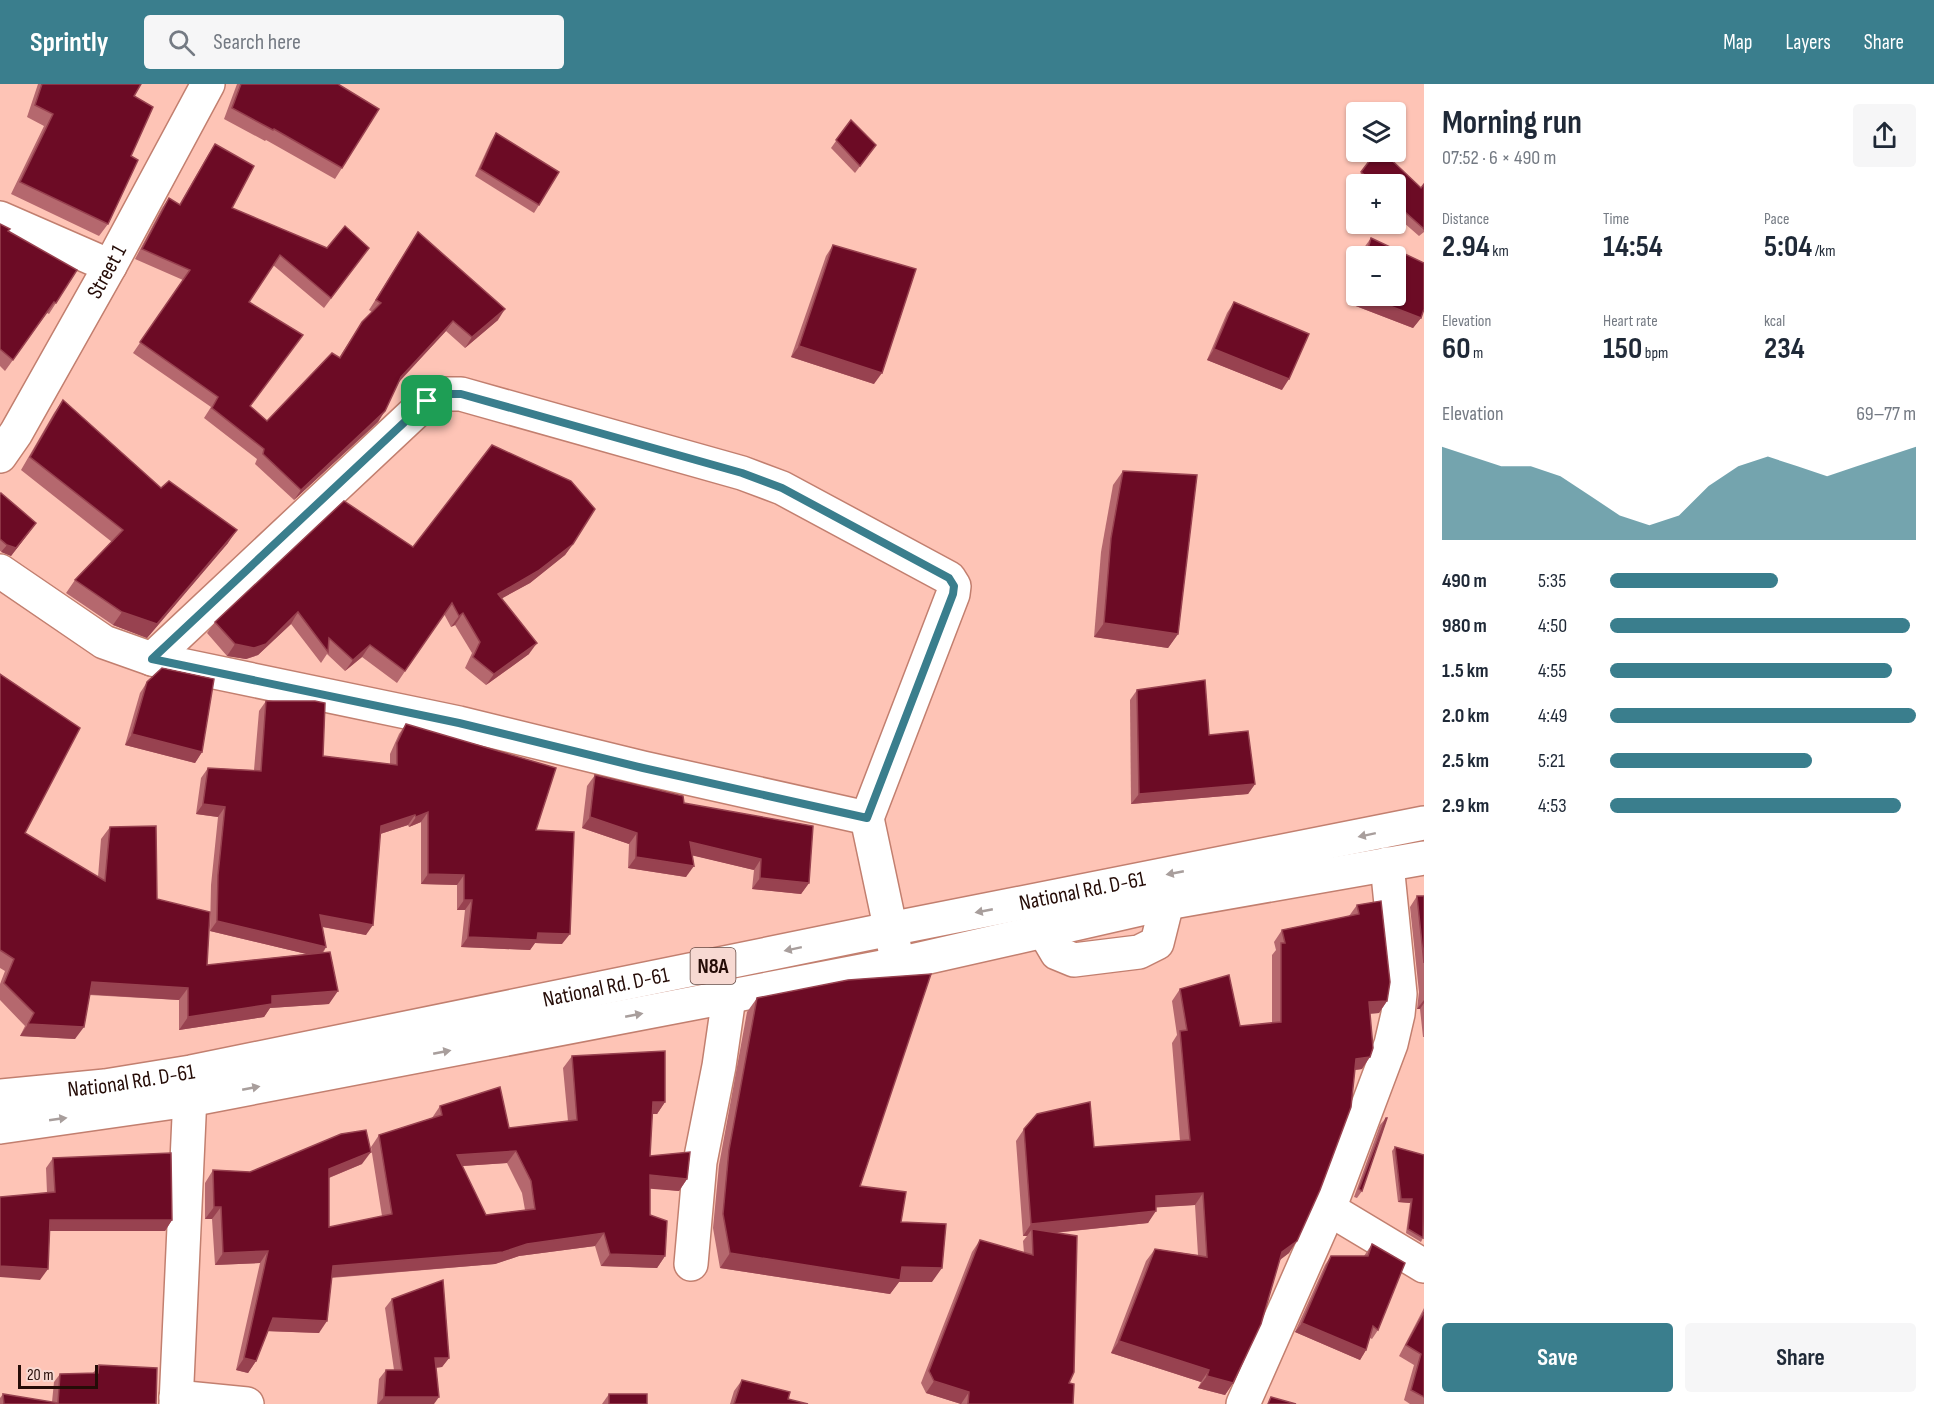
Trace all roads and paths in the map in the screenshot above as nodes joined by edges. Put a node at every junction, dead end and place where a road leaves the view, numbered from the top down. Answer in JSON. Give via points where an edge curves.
{"nodes":[{"id":1,"x":208,"y":84,"type":"edge"},
{"id":2,"x":0,"y":218,"type":"edge"},
{"id":3,"x":110,"y":266,"type":"junction"},
{"id":4,"x":0,"y":456,"type":"edge"},
{"id":5,"x":0,"y":571,"type":"edge"},
{"id":6,"x":152,"y":659,"type":"junction"},
{"id":7,"x":867,"y":818,"type":"junction"},
{"id":8,"x":1424,"y":823,"type":"edge"},
{"id":9,"x":1424,"y":858,"type":"edge"},
{"id":10,"x":1387,"y":864,"type":"junction"},
{"id":11,"x":890,"y":929,"type":"junction"},
{"id":12,"x":898,"y":964,"type":"junction"},
{"id":13,"x":729,"y":997,"type":"junction"},
{"id":14,"x":190,"y":1086,"type":"junction"},
{"id":15,"x":0,"y":1096,"type":"edge"},
{"id":16,"x":0,"y":1127,"type":"edge"},
{"id":17,"x":1329,"y":1209,"type":"junction"},
{"id":18,"x":691,"y":1264,"type":"dead end"},
{"id":19,"x":1424,"y":1266,"type":"edge"},
{"id":20,"x":176,"y":1401,"type":"edge"},
{"id":21,"x":247,"y":1404,"type":"edge"},
{"id":22,"x":1244,"y":1404,"type":"edge"}],
"edges":[{"from":1,"to":3,"type":"main road","name":"Street 1"},
{"from":2,"to":3,"type":"main road"},
{"from":3,"to":4,"type":"main road","name":"Street 1"},
{"from":5,"to":6,"type":"main road","via":[[105,642]]},
{"from":6,"to":7,"type":"main road","via":[[459,723]]},
{"from":6,"to":7,"type":"main road","via":[[427,401],[442,394],[461,394],[742,473],[782,488],[949,578],[953,594]]},
{"from":7,"to":11,"type":"main road"},
{"from":8,"to":11,"type":"main road","name":"National Rd. D-61","number":"N8A","one_way":true},
{"from":9,"to":10,"type":"main road","name":"National Rd. D-61","number":"N8A"},
{"from":10,"to":12,"type":"main road","name":"National Rd. D-61","number":"N8A","via":[[1167,903]]},
{"from":10,"to":17,"type":"main road","via":[[1400,994],[1398,1014],[1391,1044]]},
{"from":11,"to":12,"type":"main road"},
{"from":11,"to":14,"type":"main road","name":"National Rd. D-61","number":"N8A","one_way":true},
{"from":12,"to":13,"type":"main road","name":"National Rd. D-61","number":"N8A"},
{"from":14,"to":13,"type":"main road","name":"National Rd. D-61","number":"N8A","one_way":true},
{"from":13,"to":18,"type":"main road","via":[[700,1162]]},
{"from":14,"to":15,"type":"main road","name":"National Rd. D-61","number":"N8A","via":[[105,1086]]},
{"from":16,"to":14,"type":"main road","name":"National Rd. D-61","number":"N8A","one_way":true},
{"from":14,"to":20,"type":"main road"},
{"from":17,"to":19,"type":"main road"},
{"from":17,"to":22,"type":"main road"},
{"from":20,"to":21,"type":"main road"}]}
